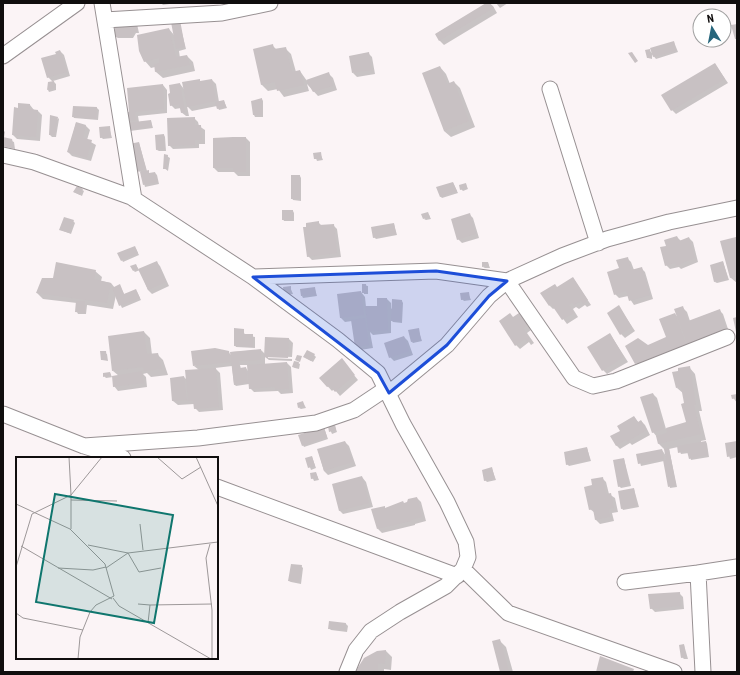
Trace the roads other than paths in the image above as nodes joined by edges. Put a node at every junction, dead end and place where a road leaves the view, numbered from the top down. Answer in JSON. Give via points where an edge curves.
{"nodes":[{"id":1,"x":78,"y":3,"type":"edge"},
{"id":2,"x":102,"y":3,"type":"edge"},
{"id":3,"x":270,"y":3,"type":"edge"},
{"id":4,"x":105,"y":20,"type":"junction"},
{"id":5,"x":3,"y":56,"type":"edge"},
{"id":6,"x":550,"y":89,"type":"dead end"},
{"id":7,"x":3,"y":155,"type":"edge"},
{"id":8,"x":133,"y":198,"type":"junction"},
{"id":9,"x":737,"y":208,"type":"edge"},
{"id":10,"x":598,"y":243,"type":"junction"},
{"id":11,"x":253,"y":277,"type":"junction"},
{"id":12,"x":507,"y":280,"type":"junction"},
{"id":13,"x":727,"y":336,"type":"dead end"},
{"id":14,"x":388,"y":391,"type":"junction"},
{"id":15,"x":3,"y":414,"type":"edge"},
{"id":16,"x":84,"y":446,"type":"junction"},
{"id":17,"x":120,"y":457,"type":"edge"},
{"id":18,"x":218,"y":487,"type":"edge"},
{"id":19,"x":737,"y":567,"type":"edge"},
{"id":20,"x":460,"y":572,"type":"junction"},
{"id":21,"x":698,"y":573,"type":"junction"},
{"id":22,"x":625,"y":582,"type":"dead end"},
{"id":23,"x":347,"y":672,"type":"edge"},
{"id":24,"x":674,"y":672,"type":"edge"},
{"id":25,"x":703,"y":672,"type":"edge"}],
"edges":[{"from":1,"to":5,"type":"street"},
{"from":2,"to":4,"type":"street"},
{"from":2,"to":8,"type":"street"},
{"from":3,"to":4,"type":"street","via":[[222,13]]},
{"from":4,"to":8,"type":"street"},
{"from":6,"to":10,"type":"street"},
{"from":7,"to":8,"type":"street","via":[[34,162]]},
{"from":8,"to":11,"type":"street"},
{"from":9,"to":10,"type":"street","via":[[669,222]]},
{"from":10,"to":12,"type":"street"},
{"from":11,"to":12,"type":"street","via":[[436,271]]},
{"from":11,"to":14,"type":"street","via":[[378,373]]},
{"from":12,"to":13,"type":"street","via":[[574,378],[593,386],[616,382]]},
{"from":12,"to":14,"type":"street","via":[[489,296],[447,345]]},
{"from":14,"to":16,"type":"street","via":[[354,410],[316,423],[198,438]]},
{"from":14,"to":20,"type":"street","via":[[466,542],[468,557]]},
{"from":15,"to":16,"type":"street"},
{"from":16,"to":17,"type":"street"},
{"from":18,"to":20,"type":"street"},
{"from":19,"to":21,"type":"street"},
{"from":20,"to":23,"type":"street","via":[[446,586],[371,631],[356,650]]},
{"from":20,"to":24,"type":"street","via":[[508,613]]},
{"from":21,"to":22,"type":"street"},
{"from":21,"to":25,"type":"street"}]}
